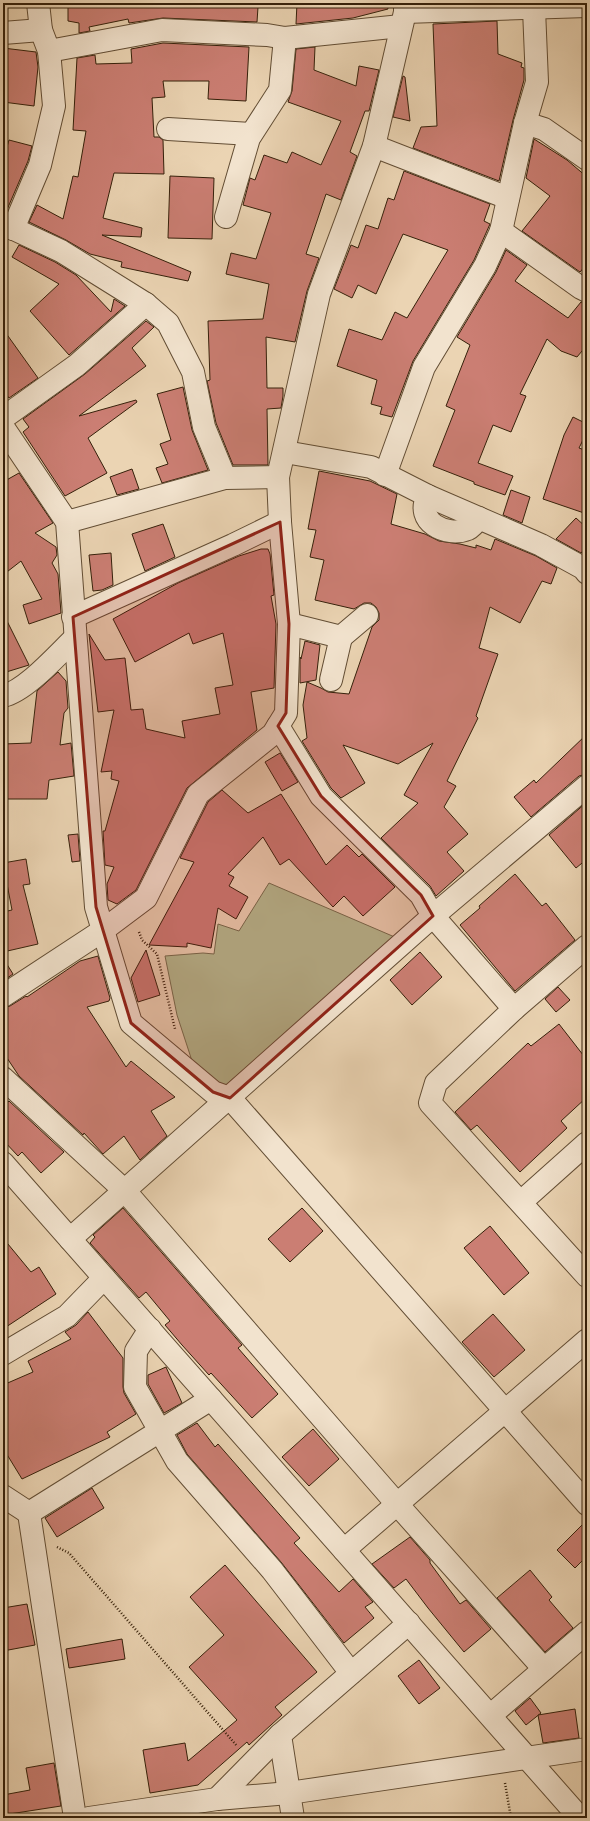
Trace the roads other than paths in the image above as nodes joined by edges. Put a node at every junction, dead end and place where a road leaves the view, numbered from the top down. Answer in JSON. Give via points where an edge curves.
{"nodes":[{"id":1,"x":38,"y":3,"type":"edge"},
{"id":2,"x":587,"y":6,"type":"edge"},
{"id":3,"x":534,"y":9,"type":"junction"},
{"id":4,"x":403,"y":14,"type":"edge"},
{"id":5,"x":41,"y":30,"type":"junction"},
{"id":6,"x":3,"y":33,"type":"edge"},
{"id":7,"x":285,"y":38,"type":"junction"},
{"id":8,"x":49,"y":51,"type":"junction"},
{"id":9,"x":525,"y":123,"type":"junction"},
{"id":10,"x":168,"y":129,"type":"dead end"},
{"id":11,"x":251,"y":134,"type":"junction"},
{"id":12,"x":374,"y":146,"type":"junction"},
{"id":13,"x":587,"y":159,"type":"edge"},
{"id":14,"x":508,"y":198,"type":"junction"},
{"id":15,"x":226,"y":217,"type":"dead end"},
{"id":16,"x":8,"y":227,"type":"edge"},
{"id":17,"x":501,"y":231,"type":"junction"},
{"id":18,"x":587,"y":291,"type":"edge"},
{"id":19,"x":146,"y":304,"type":"junction"},
{"id":20,"x":3,"y":418,"type":"edge"},
{"id":21,"x":3,"y":427,"type":"edge"},
{"id":22,"x":285,"y":452,"type":"junction"},
{"id":23,"x":385,"y":475,"type":"junction"},
{"id":24,"x":278,"y":477,"type":"junction"},
{"id":25,"x":225,"y":478,"type":"junction"},
{"id":26,"x":67,"y":522,"type":"junction"},
{"id":27,"x":280,"y":522,"type":"junction"},
{"id":28,"x":586,"y":569,"type":"edge"},
{"id":29,"x":367,"y":615,"type":"dead end"},
{"id":30,"x":73,"y":616,"type":"junction"},
{"id":31,"x":289,"y":624,"type":"junction"},
{"id":32,"x":341,"y":637,"type":"junction"},
{"id":33,"x":75,"y":638,"type":"junction"},
{"id":34,"x":330,"y":680,"type":"dead end"},
{"id":35,"x":3,"y":696,"type":"edge"},
{"id":36,"x":278,"y":726,"type":"junction"},
{"id":37,"x":587,"y":786,"type":"edge"},
{"id":38,"x":433,"y":916,"type":"junction"},
{"id":39,"x":102,"y":931,"type":"junction"},
{"id":40,"x":587,"y":946,"type":"edge"},
{"id":41,"x":3,"y":996,"type":"edge"},
{"id":42,"x":514,"y":1009,"type":"junction"},
{"id":43,"x":3,"y":1078,"type":"edge"},
{"id":44,"x":230,"y":1098,"type":"junction"},
{"id":45,"x":587,"y":1143,"type":"edge"},
{"id":46,"x":3,"y":1163,"type":"edge"},
{"id":47,"x":125,"y":1191,"type":"junction"},
{"id":48,"x":521,"y":1202,"type":"junction"},
{"id":49,"x":70,"y":1239,"type":"junction"},
{"id":50,"x":587,"y":1276,"type":"edge"},
{"id":51,"x":104,"y":1278,"type":"junction"},
{"id":52,"x":150,"y":1329,"type":"junction"},
{"id":53,"x":587,"y":1340,"type":"edge"},
{"id":54,"x":3,"y":1354,"type":"edge"},
{"id":55,"x":212,"y":1399,"type":"junction"},
{"id":56,"x":505,"y":1411,"type":"junction"},
{"id":57,"x":160,"y":1431,"type":"junction"},
{"id":58,"x":3,"y":1496,"type":"edge"},
{"id":59,"x":397,"y":1504,"type":"junction"},
{"id":60,"x":587,"y":1504,"type":"edge"},
{"id":61,"x":30,"y":1523,"type":"junction"},
{"id":62,"x":344,"y":1550,"type":"junction"},
{"id":63,"x":409,"y":1623,"type":"junction"},
{"id":64,"x":587,"y":1632,"type":"edge"},
{"id":65,"x":544,"y":1669,"type":"junction"},
{"id":66,"x":351,"y":1673,"type":"junction"},
{"id":67,"x":491,"y":1715,"type":"junction"},
{"id":68,"x":280,"y":1735,"type":"junction"},
{"id":69,"x":587,"y":1749,"type":"edge"},
{"id":70,"x":527,"y":1757,"type":"junction"},
{"id":71,"x":289,"y":1793,"type":"junction"},
{"id":72,"x":217,"y":1799,"type":"junction"},
{"id":73,"x":74,"y":1818,"type":"edge"},
{"id":74,"x":89,"y":1818,"type":"edge"},
{"id":75,"x":293,"y":1818,"type":"edge"},
{"id":76,"x":580,"y":1818,"type":"edge"}],
"edges":[{"from":1,"to":5,"type":"street"},
{"from":2,"to":3,"type":"street"},
{"from":3,"to":4,"type":"street"},
{"from":3,"to":9,"type":"street","via":[[537,82]]},
{"from":4,"to":7,"type":"street"},
{"from":4,"to":12,"type":"street"},
{"from":5,"to":6,"type":"street"},
{"from":5,"to":8,"type":"street"},
{"from":7,"to":8,"type":"street","via":[[162,30]]},
{"from":7,"to":11,"type":"street","via":[[280,90]]},
{"from":8,"to":16,"type":"street","via":[[54,106],[40,165]]},
{"from":9,"to":13,"type":"street","via":[[544,129]]},
{"from":9,"to":14,"type":"street"},
{"from":10,"to":11,"type":"street"},
{"from":11,"to":15,"type":"street"},
{"from":12,"to":14,"type":"street"},
{"from":12,"to":22,"type":"street","via":[[319,294]]},
{"from":14,"to":17,"type":"street"},
{"from":16,"to":19,"type":"street","via":[[61,251]]},
{"from":17,"to":18,"type":"street"},
{"from":17,"to":23,"type":"street","via":[[485,266],[424,367]]},
{"from":19,"to":20,"type":"street","via":[[77,365]]},
{"from":19,"to":25,"type":"street","via":[[168,323],[194,372],[204,427]]},
{"from":21,"to":26,"type":"street"},
{"from":22,"to":23,"type":"street","via":[[371,467]]},
{"from":22,"to":24,"type":"street"},
{"from":23,"to":28,"type":"street","via":[[541,545]]},
{"from":24,"to":25,"type":"street"},
{"from":24,"to":27,"type":"street"},
{"from":25,"to":26,"type":"street"},
{"from":26,"to":30,"type":"street"},
{"from":27,"to":30,"type":"street"},
{"from":27,"to":31,"type":"street"},
{"from":29,"to":32,"type":"street"},
{"from":30,"to":33,"type":"street"},
{"from":31,"to":32,"type":"street"},
{"from":31,"to":36,"type":"street","via":[[286,713]]},
{"from":32,"to":34,"type":"street"},
{"from":33,"to":35,"type":"street","via":[[39,673]]},
{"from":33,"to":39,"type":"street","via":[[96,907]]},
{"from":36,"to":38,"type":"street","via":[[321,796],[421,895]]},
{"from":36,"to":39,"type":"street","via":[[273,734],[198,794],[146,898]]},
{"from":37,"to":38,"type":"street"},
{"from":38,"to":42,"type":"street"},
{"from":38,"to":44,"type":"street"},
{"from":39,"to":41,"type":"street"},
{"from":39,"to":44,"type":"street","via":[[131,1024],[213,1092]]},
{"from":40,"to":42,"type":"street"},
{"from":42,"to":48,"type":"street","via":[[436,1083],[430,1103]]},
{"from":43,"to":47,"type":"street"},
{"from":44,"to":47,"type":"street"},
{"from":44,"to":56,"type":"street"},
{"from":45,"to":48,"type":"street"},
{"from":46,"to":49,"type":"street"},
{"from":47,"to":49,"type":"street"},
{"from":47,"to":59,"type":"street"},
{"from":48,"to":50,"type":"street"},
{"from":49,"to":51,"type":"street"},
{"from":51,"to":52,"type":"street"},
{"from":51,"to":54,"type":"street","via":[[67,1316]]},
{"from":52,"to":55,"type":"street"},
{"from":52,"to":57,"type":"street","via":[[136,1351],[135,1387]]},
{"from":53,"to":56,"type":"street"},
{"from":55,"to":57,"type":"street"},
{"from":55,"to":62,"type":"street"},
{"from":56,"to":59,"type":"street"},
{"from":56,"to":60,"type":"street"},
{"from":57,"to":61,"type":"street"},
{"from":57,"to":66,"type":"street","via":[[177,1461],[272,1570]]},
{"from":58,"to":61,"type":"street"},
{"from":59,"to":62,"type":"street"},
{"from":59,"to":65,"type":"street"},
{"from":61,"to":73,"type":"street"},
{"from":62,"to":63,"type":"street"},
{"from":63,"to":66,"type":"street"},
{"from":63,"to":67,"type":"street"},
{"from":64,"to":65,"type":"street"},
{"from":65,"to":67,"type":"street"},
{"from":66,"to":68,"type":"street"},
{"from":67,"to":70,"type":"street"},
{"from":68,"to":71,"type":"street"},
{"from":68,"to":72,"type":"street"},
{"from":69,"to":70,"type":"street"},
{"from":70,"to":71,"type":"street","via":[[502,1763]]},
{"from":70,"to":76,"type":"street"},
{"from":71,"to":72,"type":"street"},
{"from":71,"to":75,"type":"street"},
{"from":72,"to":74,"type":"street"}]}
